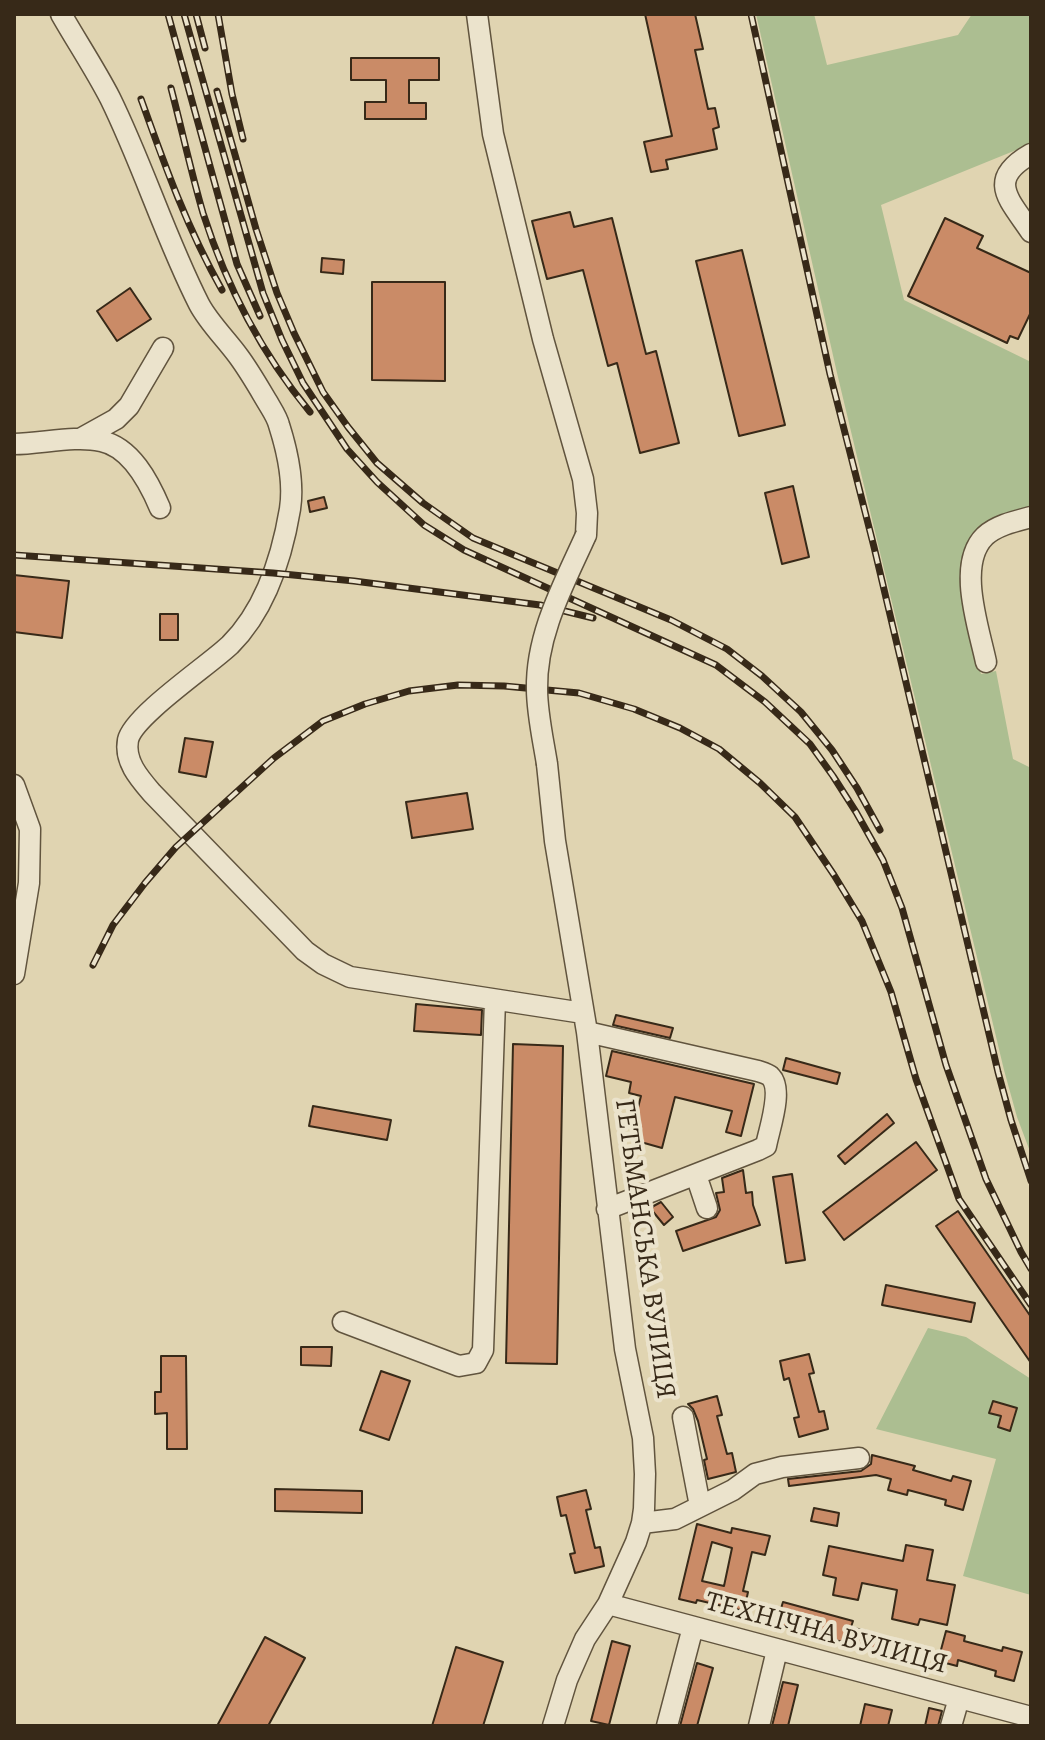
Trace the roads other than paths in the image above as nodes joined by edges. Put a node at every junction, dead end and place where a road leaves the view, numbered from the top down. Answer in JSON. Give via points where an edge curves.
{"nodes":[{"id":1,"x":61,"y":14,"type":"edge"},
{"id":2,"x":477,"y":14,"type":"edge"},
{"id":3,"x":1031,"y":154,"type":"edge"},
{"id":4,"x":1031,"y":232,"type":"edge"},
{"id":5,"x":163,"y":348,"type":"dead end"},
{"id":6,"x":80,"y":439,"type":"junction"},
{"id":7,"x":14,"y":444,"type":"edge"},
{"id":8,"x":160,"y":508,"type":"dead end"},
{"id":9,"x":1031,"y":517,"type":"edge"},
{"id":10,"x":986,"y":662,"type":"dead end"},
{"id":11,"x":14,"y":785,"type":"edge"},
{"id":12,"x":14,"y":974,"type":"edge"},
{"id":13,"x":495,"y":1000,"type":"junction"},
{"id":14,"x":585,"y":1023,"type":"junction"},
{"id":15,"x":696,"y":1175,"type":"junction"},
{"id":16,"x":707,"y":1208,"type":"dead end"},
{"id":17,"x":607,"y":1209,"type":"junction"},
{"id":18,"x":343,"y":1322,"type":"dead end"},
{"id":19,"x":683,"y":1417,"type":"dead end"},
{"id":20,"x":859,"y":1458,"type":"dead end"},
{"id":21,"x":700,"y":1506,"type":"junction"},
{"id":22,"x":642,"y":1523,"type":"junction"},
{"id":23,"x":608,"y":1604,"type":"junction"},
{"id":24,"x":693,"y":1627,"type":"junction"},
{"id":25,"x":777,"y":1650,"type":"junction"},
{"id":26,"x":959,"y":1698,"type":"junction"},
{"id":27,"x":1031,"y":1717,"type":"edge"},
{"id":28,"x":553,"y":1726,"type":"edge"},
{"id":29,"x":667,"y":1726,"type":"edge"},
{"id":30,"x":759,"y":1726,"type":"edge"},
{"id":31,"x":951,"y":1726,"type":"edge"}],
"edges":[{"from":1,"to":13,"type":"street","via":[[110,98],[201,307],[239,356],[279,423],[292,485],[283,539],[264,597],[231,644],[133,728],[128,740],[132,767],[323,964],[350,977]]},
{"from":2,"to":14,"type":"street","name":"ГЕТЬМАНСЬКА ВУЛИЦЯ","bridge":true,"via":[[493,134],[583,479],[587,513],[586,535],[548,622],[537,689]]},
{"from":3,"to":4,"type":"street","via":[[1004,181],[1005,192]]},
{"from":5,"to":6,"type":"street","via":[[129,406]]},
{"from":6,"to":7,"type":"street"},
{"from":6,"to":8,"type":"street","via":[[102,441],[130,458]]},
{"from":9,"to":10,"type":"street","via":[[987,534],[974,555],[971,587]]},
{"from":11,"to":12,"type":"street","via":[[30,829],[29,883]]},
{"from":13,"to":14,"type":"street"},
{"from":13,"to":18,"type":"street","via":[[483,1350],[476,1363],[459,1366]]},
{"from":14,"to":15,"type":"street","via":[[773,1079],[777,1093],[766,1146]]},
{"from":14,"to":17,"type":"street","name":"ГЕТЬМАНСЬКА ВУЛИЦЯ"},
{"from":15,"to":16,"type":"street"},
{"from":15,"to":17,"type":"street"},
{"from":17,"to":22,"type":"street","name":"ГЕТЬМАНСЬКА ВУЛИЦЯ","via":[[643,1438]]},
{"from":19,"to":21,"type":"street"},
{"from":20,"to":21,"type":"street","via":[[755,1474]]},
{"from":21,"to":22,"type":"street","via":[[675,1519]]},
{"from":22,"to":23,"type":"street","name":"ГЕТЬМАНСЬКА ВУЛИЦЯ"},
{"from":23,"to":24,"type":"street","name":"ТЕХНІЧНА ВУЛИЦЯ"},
{"from":23,"to":28,"type":"street","name":"ГЕТЬМАНСЬКА ВУЛИЦЯ","via":[[585,1639]]},
{"from":24,"to":25,"type":"street","name":"ТЕХНІЧНА ВУЛИЦЯ"},
{"from":24,"to":29,"type":"street"},
{"from":25,"to":26,"type":"street","name":"ТЕХНІЧНА ВУЛИЦЯ"},
{"from":25,"to":30,"type":"street"},
{"from":26,"to":27,"type":"street","name":"ТЕХНІЧНА ВУЛИЦЯ"},
{"from":26,"to":31,"type":"street"}]}
